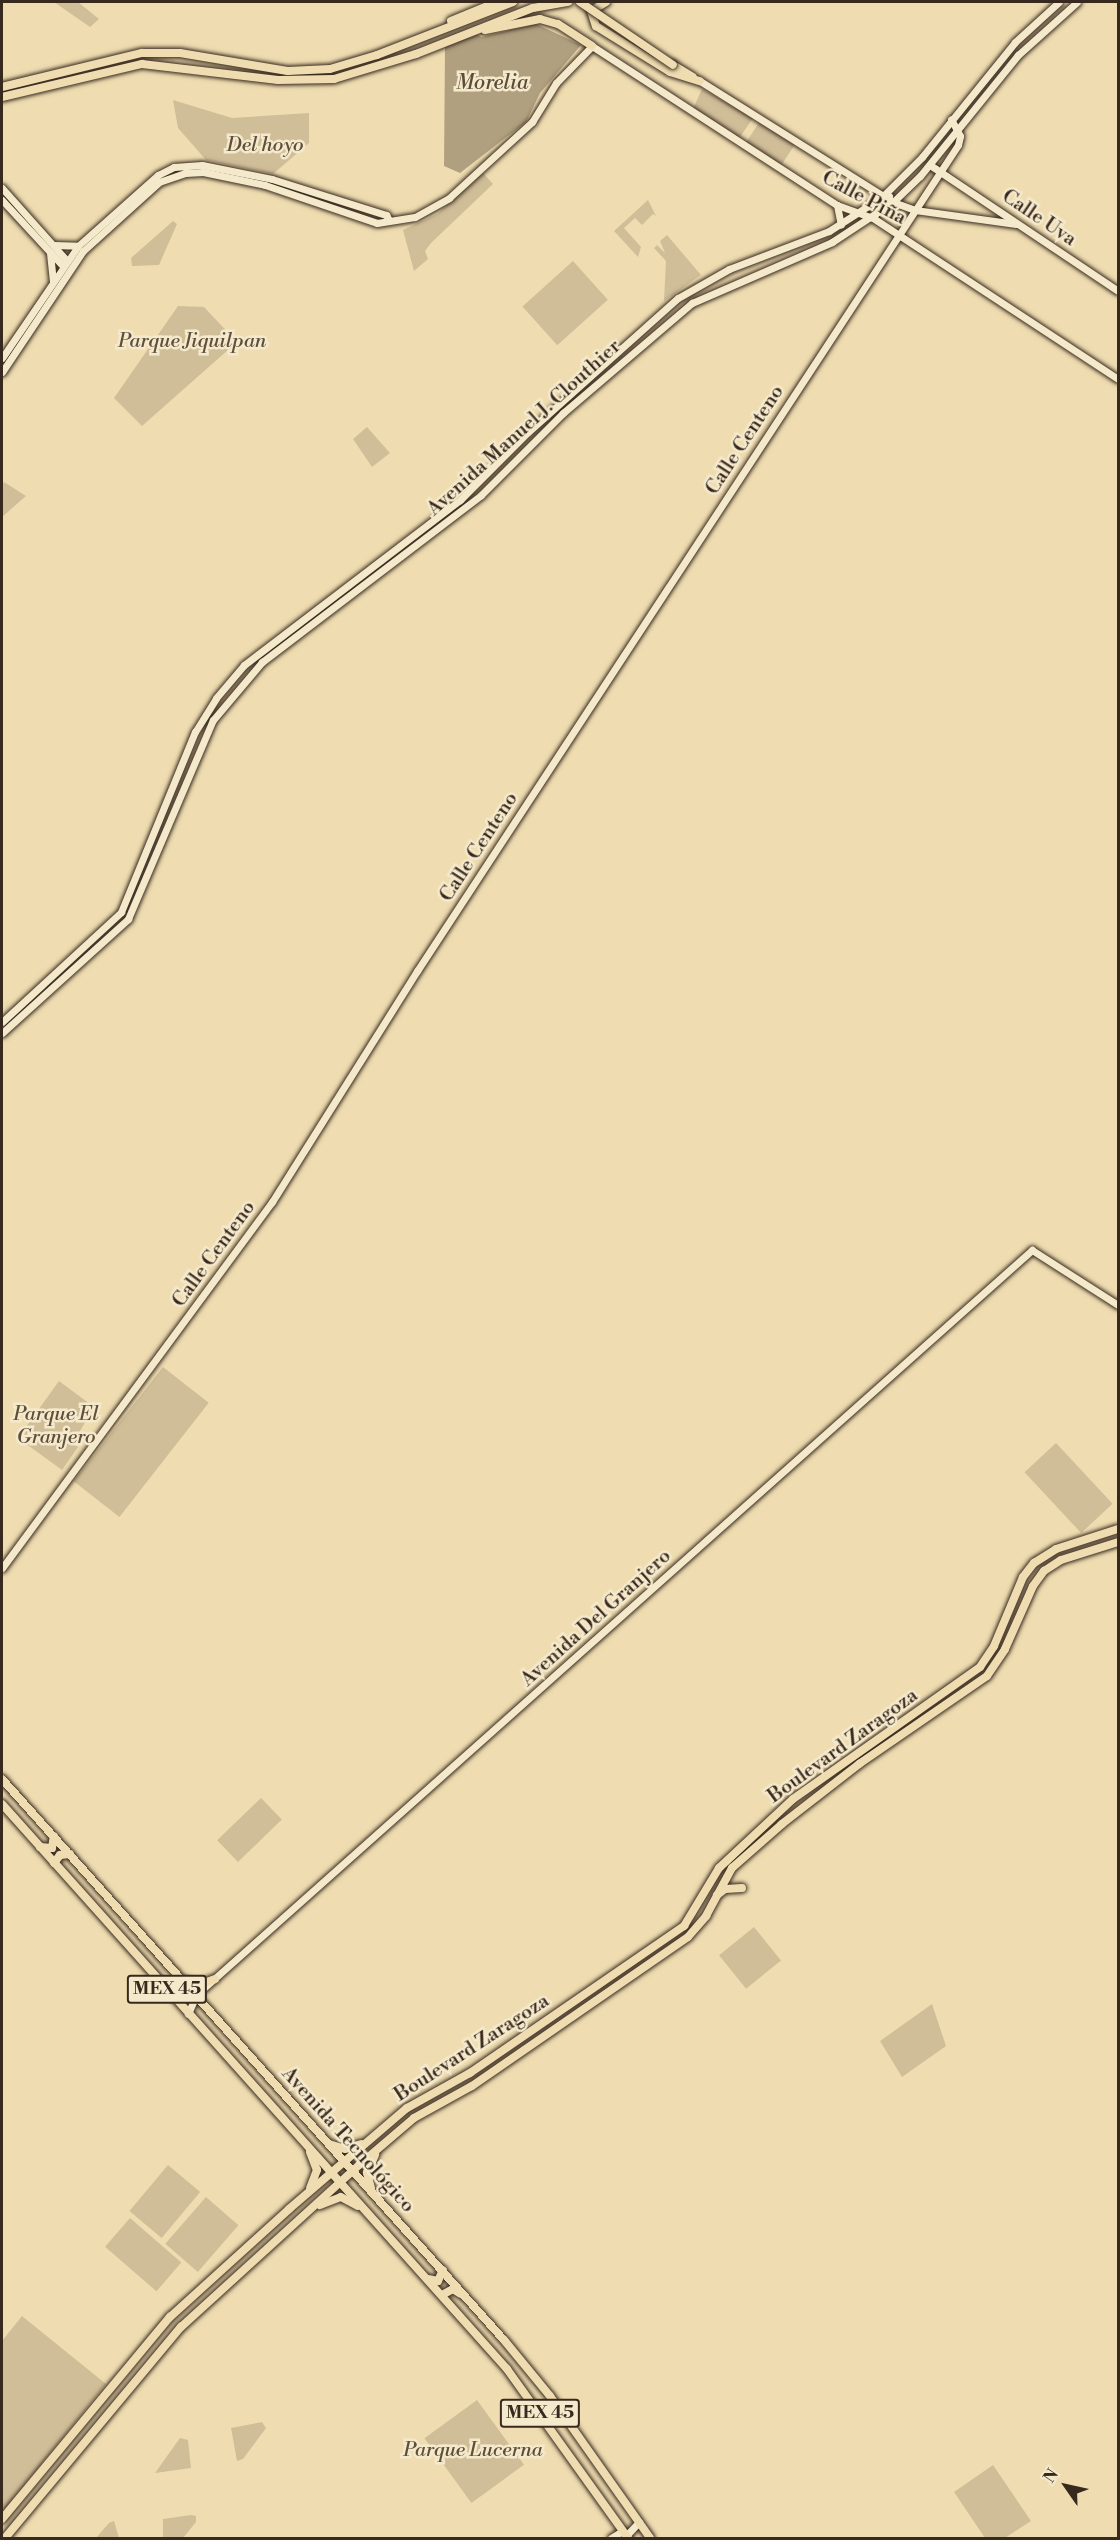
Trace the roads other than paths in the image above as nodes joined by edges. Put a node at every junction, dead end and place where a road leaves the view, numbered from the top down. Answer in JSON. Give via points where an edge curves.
{"nodes":[{"id":1,"x":497,"y":2,"type":"edge"},
{"id":2,"x":513,"y":2,"type":"edge"},
{"id":3,"x":568,"y":2,"type":"edge"},
{"id":4,"x":580,"y":2,"type":"edge"},
{"id":5,"x":606,"y":2,"type":"edge"},
{"id":6,"x":1059,"y":2,"type":"edge"},
{"id":7,"x":1077,"y":2,"type":"edge"},
{"id":8,"x":472,"y":31,"type":"junction"},
{"id":9,"x":592,"y":46,"type":"junction"},
{"id":10,"x":377,"y":55,"type":"junction"},
{"id":11,"x":700,"y":81,"type":"junction"},
{"id":12,"x":2,"y":87,"type":"edge"},
{"id":13,"x":2,"y":97,"type":"edge"},
{"id":14,"x":951,"y":119,"type":"junction"},
{"id":15,"x":958,"y":130,"type":"junction"},
{"id":16,"x":930,"y":165,"type":"junction"},
{"id":17,"x":940,"y":173,"type":"junction"},
{"id":18,"x":2,"y":188,"type":"edge"},
{"id":19,"x":887,"y":199,"type":"junction"},
{"id":20,"x":2,"y":200,"type":"edge"},
{"id":21,"x":986,"y":202,"type":"junction"},
{"id":22,"x":837,"y":205,"type":"junction"},
{"id":23,"x":915,"y":210,"type":"junction"},
{"id":24,"x":862,"y":213,"type":"junction"},
{"id":25,"x":983,"y":217,"type":"junction"},
{"id":26,"x":873,"y":218,"type":"junction"},
{"id":27,"x":389,"y":220,"type":"junction"},
{"id":28,"x":850,"y":220,"type":"junction"},
{"id":29,"x":1016,"y":224,"type":"junction"},
{"id":30,"x":841,"y":225,"type":"junction"},
{"id":31,"x":899,"y":235,"type":"junction"},
{"id":32,"x":832,"y":242,"type":"junction"},
{"id":33,"x":78,"y":246,"type":"junction"},
{"id":34,"x":52,"y":248,"type":"junction"},
{"id":35,"x":65,"y":263,"type":"junction"},
{"id":36,"x":53,"y":283,"type":"junction"},
{"id":37,"x":1119,"y":291,"type":"edge"},
{"id":38,"x":2,"y":358,"type":"edge"},
{"id":39,"x":2,"y":372,"type":"edge"},
{"id":40,"x":1119,"y":379,"type":"edge"},
{"id":41,"x":2,"y":1022,"type":"edge"},
{"id":42,"x":2,"y":1033,"type":"edge"},
{"id":43,"x":1119,"y":1305,"type":"edge"},
{"id":44,"x":1119,"y":1529,"type":"edge"},
{"id":45,"x":1119,"y":1542,"type":"edge"},
{"id":46,"x":2,"y":1568,"type":"edge"},
{"id":47,"x":2,"y":1779,"type":"edge"},
{"id":48,"x":2,"y":1804,"type":"edge"},
{"id":49,"x":54,"y":1836,"type":"junction"},
{"id":50,"x":40,"y":1846,"type":"junction"},
{"id":51,"x":70,"y":1854,"type":"junction"},
{"id":52,"x":54,"y":1863,"type":"junction"},
{"id":53,"x":742,"y":1888,"type":"dead end"},
{"id":54,"x":716,"y":1896,"type":"junction"},
{"id":55,"x":214,"y":1979,"type":"junction"},
{"id":56,"x":183,"y":1981,"type":"junction"},
{"id":57,"x":195,"y":1995,"type":"junction"},
{"id":58,"x":188,"y":2014,"type":"junction"},
{"id":59,"x":267,"y":2074,"type":"junction"},
{"id":60,"x":254,"y":2085,"type":"junction"},
{"id":61,"x":280,"y":2090,"type":"junction"},
{"id":62,"x":268,"y":2100,"type":"junction"},
{"id":63,"x":301,"y":2138,"type":"junction"},
{"id":64,"x":372,"y":2138,"type":"junction"},
{"id":65,"x":327,"y":2143,"type":"junction"},
{"id":66,"x":383,"y":2144,"type":"junction"},
{"id":67,"x":345,"y":2162,"type":"junction"},
{"id":68,"x":353,"y":2171,"type":"junction"},
{"id":69,"x":333,"y":2173,"type":"junction"},
{"id":70,"x":341,"y":2182,"type":"junction"},
{"id":71,"x":306,"y":2195,"type":"junction"},
{"id":72,"x":374,"y":2195,"type":"junction"},
{"id":73,"x":316,"y":2206,"type":"junction"},
{"id":74,"x":369,"y":2213,"type":"junction"},
{"id":75,"x":443,"y":2270,"type":"junction"},
{"id":76,"x":428,"y":2279,"type":"junction"},
{"id":77,"x":442,"y":2295,"type":"junction"},
{"id":78,"x":470,"y":2300,"type":"junction"},
{"id":79,"x":2,"y":2519,"type":"edge"},
{"id":80,"x":639,"y":2522,"type":"junction"},
{"id":81,"x":625,"y":2536,"type":"edge"},
{"id":82,"x":5,"y":2538,"type":"edge"},
{"id":83,"x":611,"y":2538,"type":"edge"},
{"id":84,"x":650,"y":2538,"type":"edge"}],
"edges":[{"from":1,"to":10,"type":"main road"},
{"from":2,"to":10,"type":"main road"},
{"from":3,"to":8,"type":"main road","via":[[533,8]]},
{"from":4,"to":11,"type":"main road","bridge":true},
{"from":5,"to":11,"type":"main road","via":[[591,11],[596,26],[670,72]]},
{"from":6,"to":14,"type":"main road","via":[[1015,42]]},
{"from":7,"to":15,"type":"main road","name":"Avenida Manuel J. Clouthier","via":[[1024,48]]},
{"from":8,"to":9,"type":"main road","via":[[540,19],[558,24]]},
{"from":8,"to":13,"type":"main road","via":[[334,80],[278,80],[142,64]]},
{"from":9,"to":22,"type":"main road","name":"Calle Piña"},
{"from":9,"to":27,"type":"main road","via":[[545,98],[532,122],[437,207],[415,217]]},
{"from":10,"to":12,"type":"main road","via":[[330,69],[297,71],[180,53],[142,53]]},
{"from":11,"to":19,"type":"main road","name":"Calle Piña"},
{"from":14,"to":15,"type":"main road"},
{"from":14,"to":19,"type":"main road","via":[[914,171]]},
{"from":15,"to":16,"type":"main road","name":"Avenida Manuel J. Clouthier"},
{"from":15,"to":17,"type":"main road","name":"Calle Centeno","via":[[960,142]]},
{"from":16,"to":17,"type":"main road","name":"Calle Uva"},
{"from":16,"to":19,"type":"main road","name":"Avenida Manuel J. Clouthier"},
{"from":17,"to":21,"type":"main road","name":"Calle Uva"},
{"from":17,"to":23,"type":"main road","name":"Calle Centeno"},
{"from":18,"to":34,"type":"main road"},
{"from":19,"to":23,"type":"main road","name":"Calle Piña"},
{"from":19,"to":24,"type":"main road","name":"Avenida Manuel J. Clouthier"},
{"from":19,"to":26,"type":"main road","name":"Avenida Manuel J. Clouthier"},
{"from":20,"to":34,"type":"main road"},
{"from":21,"to":25,"type":"main road"},
{"from":21,"to":29,"type":"main road","name":"Calle Uva"},
{"from":22,"to":24,"type":"main road","name":"Calle Piña"},
{"from":22,"to":30,"type":"main road"},
{"from":23,"to":25,"type":"main road","name":"Calle Piña"},
{"from":23,"to":31,"type":"main road","name":"Calle Centeno"},
{"from":24,"to":26,"type":"main road","name":"Calle Piña"},
{"from":24,"to":28,"type":"main road","name":"Avenida Manuel J. Clouthier"},
{"from":25,"to":29,"type":"main road","name":"Calle Piña"},
{"from":26,"to":31,"type":"main road","name":"Calle Piña"},
{"from":26,"to":32,"type":"main road","name":"Avenida Manuel J. Clouthier"},
{"from":27,"to":33,"type":"main road","via":[[386,215],[272,179],[186,165],[158,175]]},
{"from":27,"to":39,"type":"main road","via":[[377,223],[266,185],[219,175],[193,172],[168,178],[83,251]]},
{"from":28,"to":30,"type":"main road","name":"Avenida Manuel J. Clouthier"},
{"from":28,"to":32,"type":"main road","via":[[849,228]]},
{"from":29,"to":37,"type":"main road","name":"Calle Uva"},
{"from":30,"to":41,"type":"main road","name":"Avenida Manuel J. Clouthier","via":[[729,269],[678,298],[528,432],[467,494],[250,659],[216,698],[195,732],[121,912]]},
{"from":31,"to":40,"type":"main road","name":"Calle Piña"},
{"from":31,"to":46,"type":"main road","name":"Calle Centeno","via":[[417,971],[272,1202]]},
{"from":32,"to":42,"type":"main road","name":"Avenida Manuel J. Clouthier","via":[[692,303],[563,413],[481,495],[262,662],[213,720],[128,920]]},
{"from":33,"to":34,"type":"main road"},
{"from":33,"to":35,"type":"main road"},
{"from":34,"to":35,"type":"main road"},
{"from":34,"to":36,"type":"main road"},
{"from":35,"to":36,"type":"main road"},
{"from":36,"to":38,"type":"main road"},
{"from":43,"to":55,"type":"main road","name":"Avenida Del Granjero","via":[[1032,1250]]},
{"from":44,"to":64,"type":"main road","name":"Boulevard Zaragoza","via":[[1056,1549],[1034,1563],[980,1667],[793,1799],[719,1868],[684,1926],[470,2073],[407,2108]]},
{"from":45,"to":54,"type":"main road","name":"Boulevard Zaragoza","via":[[1061,1560],[1044,1570],[1005,1649],[984,1680],[809,1800],[732,1868]]},
{"from":47,"to":49,"type":"main road","name":"Avenida Tecnológico","number":"MEX 45"},
{"from":48,"to":50,"type":"main road","name":"Avenida Tecnológico","number":"MEX 45"},
{"from":49,"to":50,"type":"main road","via":[[52,1848]]},
{"from":49,"to":51,"type":"main road","name":"Avenida Tecnológico","number":"MEX 45"},
{"from":50,"to":52,"type":"main road","name":"Avenida Tecnológico","number":"MEX 45"},
{"from":51,"to":52,"type":"main road","via":[[60,1855]]},
{"from":51,"to":56,"type":"main road","name":"Avenida Tecnológico","number":"MEX 45"},
{"from":52,"to":58,"type":"main road","name":"Avenida Tecnológico","number":"MEX 45"},
{"from":53,"to":54,"type":"main road","via":[[728,1888]]},
{"from":54,"to":66,"type":"main road","name":"Boulevard Zaragoza","via":[[706,1916],[688,1937],[472,2086],[414,2118]]},
{"from":55,"to":56,"type":"main road","via":[[198,1985]]},
{"from":55,"to":57,"type":"main road","name":"Avenida Del Granjero"},
{"from":56,"to":57,"type":"main road","name":"Avenida Tecnológico","number":"MEX 45"},
{"from":57,"to":58,"type":"main road","name":"Avenida Del Granjero"},
{"from":57,"to":59,"type":"main road","name":"Avenida Tecnológico","number":"MEX 45"},
{"from":58,"to":60,"type":"main road","name":"Avenida Tecnológico","number":"MEX 45"},
{"from":59,"to":60,"type":"main road","via":[[264,2081]]},
{"from":59,"to":61,"type":"main road","name":"Avenida Tecnológico","number":"MEX 45"},
{"from":60,"to":62,"type":"main road","name":"Avenida Tecnológico","number":"MEX 45"},
{"from":61,"to":62,"type":"main road","via":[[270,2093]]},
{"from":61,"to":65,"type":"main road","name":"Avenida Tecnológico","number":"MEX 45"},
{"from":62,"to":63,"type":"main road","name":"Avenida Tecnológico","number":"MEX 45"},
{"from":63,"to":69,"type":"main road","name":"Avenida Tecnológico","number":"MEX 45"},
{"from":63,"to":71,"type":"main road","via":[[317,2170]]},
{"from":64,"to":65,"type":"main road","via":[[351,2149]]},
{"from":64,"to":67,"type":"main road","name":"Boulevard Zaragoza"},
{"from":65,"to":67,"type":"main road","name":"Avenida Tecnológico","number":"MEX 45"},
{"from":66,"to":68,"type":"main road","name":"Boulevard Zaragoza"},
{"from":66,"to":72,"type":"main road","via":[[367,2173]]},
{"from":67,"to":68,"type":"main road","name":"Avenida Tecnológico","number":"MEX 45"},
{"from":67,"to":69,"type":"main road","name":"Boulevard Zaragoza"},
{"from":68,"to":70,"type":"main road","name":"Boulevard Zaragoza"},
{"from":68,"to":72,"type":"main road","name":"Avenida Tecnológico","number":"MEX 45"},
{"from":69,"to":70,"type":"main road","name":"Avenida Tecnológico","number":"MEX 45"},
{"from":69,"to":71,"type":"main road","name":"Boulevard Zaragoza"},
{"from":70,"to":73,"type":"main road","name":"Boulevard Zaragoza"},
{"from":70,"to":74,"type":"main road","name":"Avenida Tecnológico","number":"MEX 45"},
{"from":71,"to":79,"type":"main road","name":"Boulevard Zaragoza","via":[[170,2317]]},
{"from":72,"to":75,"type":"main road","name":"Avenida Tecnológico","number":"MEX 45"},
{"from":73,"to":74,"type":"main road","via":[[344,2197]]},
{"from":73,"to":82,"type":"main road","name":"Boulevard Zaragoza","via":[[182,2327]]},
{"from":74,"to":76,"type":"main road","name":"Avenida Tecnológico","number":"MEX 45"},
{"from":75,"to":76,"type":"main road","via":[[438,2280]]},
{"from":75,"to":78,"type":"main road","name":"Avenida Tecnológico","number":"MEX 45"},
{"from":76,"to":77,"type":"main road","name":"Avenida Tecnológico","number":"MEX 45"},
{"from":77,"to":78,"type":"main road","via":[[453,2289]]},
{"from":77,"to":81,"type":"main road","name":"Avenida Tecnológico","number":"MEX 45","via":[[528,2396]]},
{"from":78,"to":80,"type":"main road","name":"Avenida Tecnológico","number":"MEX 45","via":[[544,2388]]},
{"from":80,"to":81,"type":"main road"},
{"from":80,"to":84,"type":"main road","name":"Avenida Tecnológico","number":"MEX 45"},
{"from":81,"to":83,"type":"main road"}]}
